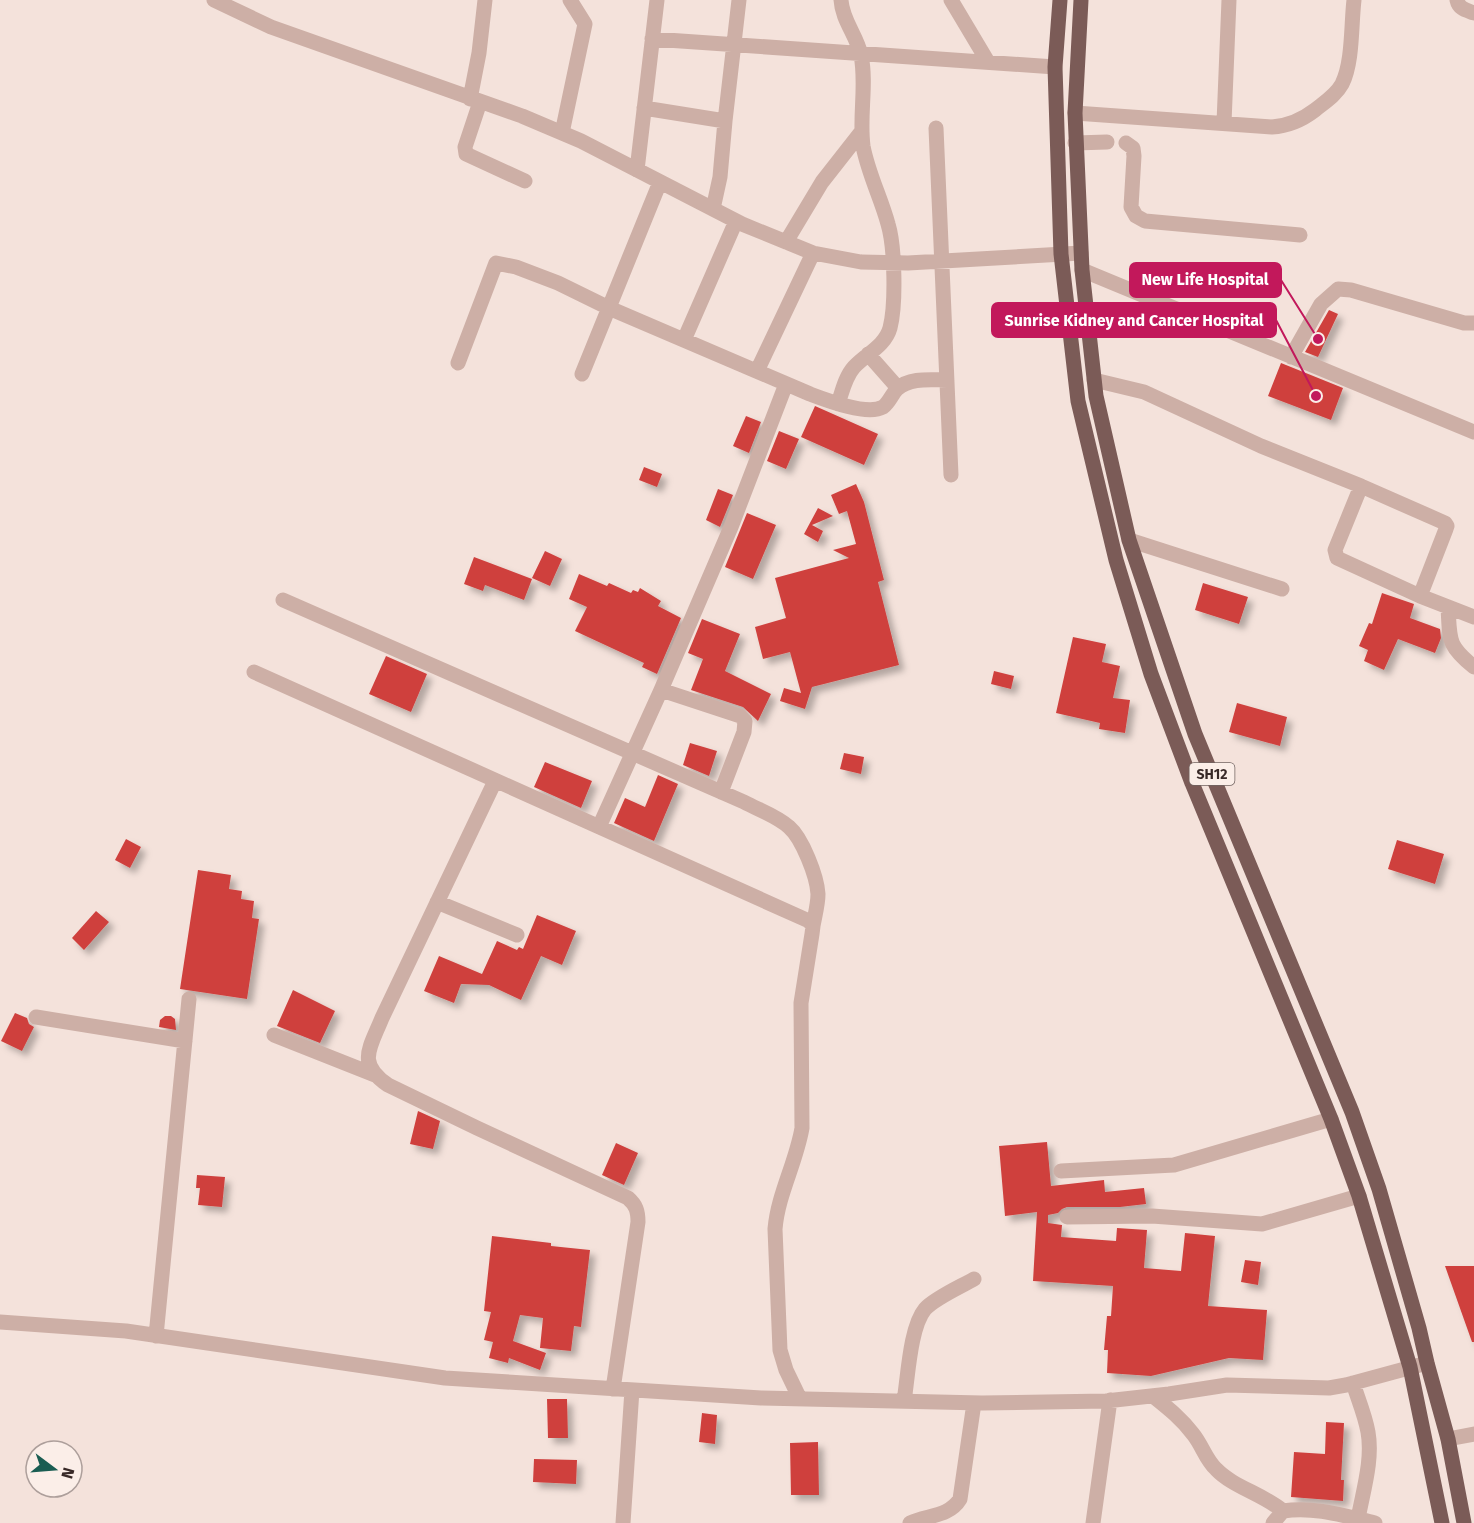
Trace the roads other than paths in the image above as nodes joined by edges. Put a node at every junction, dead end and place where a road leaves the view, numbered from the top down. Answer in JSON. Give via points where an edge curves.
{"nodes":[{"id":1,"x":214,"y":0,"type":"edge"},
{"id":2,"x":485,"y":0,"type":"edge"},
{"id":3,"x":570,"y":0,"type":"edge"},
{"id":4,"x":657,"y":0,"type":"edge"},
{"id":5,"x":739,"y":0,"type":"edge"},
{"id":6,"x":841,"y":0,"type":"edge"},
{"id":7,"x":951,"y":0,"type":"edge"},
{"id":8,"x":1060,"y":0,"type":"edge"},
{"id":9,"x":1081,"y":0,"type":"edge"},
{"id":10,"x":1229,"y":0,"type":"edge"},
{"id":11,"x":1354,"y":0,"type":"edge"},
{"id":12,"x":1456,"y":0,"type":"edge"},
{"id":13,"x":1474,"y":13,"type":"edge"},
{"id":14,"x":652,"y":39,"type":"junction"},
{"id":15,"x":734,"y":45,"type":"junction"},
{"id":16,"x":861,"y":54,"type":"junction"},
{"id":17,"x":988,"y":62,"type":"junction"},
{"id":18,"x":1055,"y":67,"type":"junction"},
{"id":19,"x":475,"y":100,"type":"junction"},
{"id":20,"x":644,"y":108,"type":"junction"},
{"id":21,"x":1075,"y":113,"type":"junction"},
{"id":22,"x":725,"y":121,"type":"junction"},
{"id":23,"x":1224,"y":123,"type":"junction"},
{"id":24,"x":936,"y":128,"type":"dead end"},
{"id":25,"x":862,"y":131,"type":"junction"},
{"id":26,"x":562,"y":133,"type":"junction"},
{"id":27,"x":1107,"y":142,"type":"dead end"},
{"id":28,"x":1075,"y":143,"type":"junction"},
{"id":29,"x":1126,"y":143,"type":"dead end"},
{"id":30,"x":637,"y":170,"type":"junction"},
{"id":31,"x":525,"y":181,"type":"dead end"},
{"id":32,"x":660,"y":182,"type":"junction"},
{"id":33,"x":713,"y":209,"type":"junction"},
{"id":34,"x":736,"y":220,"type":"junction"},
{"id":35,"x":1300,"y":235,"type":"dead end"},
{"id":36,"x":786,"y":242,"type":"junction"},
{"id":37,"x":813,"y":253,"type":"junction"},
{"id":38,"x":1081,"y":253,"type":"junction"},
{"id":39,"x":1061,"y":254,"type":"junction"},
{"id":40,"x":942,"y":261,"type":"junction"},
{"id":41,"x":894,"y":262,"type":"junction"},
{"id":42,"x":1082,"y":270,"type":"junction"},
{"id":43,"x":609,"y":308,"type":"junction"},
{"id":44,"x":1474,"y":323,"type":"edge"},
{"id":45,"x":684,"y":340,"type":"junction"},
{"id":46,"x":868,"y":354,"type":"junction"},
{"id":47,"x":1291,"y":357,"type":"junction"},
{"id":48,"x":458,"y":363,"type":"dead end"},
{"id":49,"x":757,"y":371,"type":"junction"},
{"id":50,"x":582,"y":374,"type":"dead end"},
{"id":51,"x":947,"y":380,"type":"junction"},
{"id":52,"x":1094,"y":380,"type":"junction"},
{"id":53,"x":786,"y":384,"type":"junction"},
{"id":54,"x":898,"y":388,"type":"junction"},
{"id":55,"x":838,"y":404,"type":"junction"},
{"id":56,"x":1474,"y":432,"type":"edge"},
{"id":57,"x":951,"y":475,"type":"dead end"},
{"id":58,"x":1361,"y":486,"type":"junction"},
{"id":59,"x":1129,"y":540,"type":"junction"},
{"id":60,"x":1282,"y":589,"type":"dead end"},
{"id":61,"x":1420,"y":596,"type":"junction"},
{"id":62,"x":283,"y":600,"type":"dead end"},
{"id":63,"x":1448,"y":607,"type":"junction"},
{"id":64,"x":1474,"y":617,"type":"edge"},
{"id":65,"x":1474,"y":667,"type":"edge"},
{"id":66,"x":254,"y":672,"type":"dead end"},
{"id":67,"x":661,"y":690,"type":"junction"},
{"id":68,"x":632,"y":753,"type":"junction"},
{"id":69,"x":495,"y":781,"type":"junction"},
{"id":70,"x":721,"y":792,"type":"junction"},
{"id":71,"x":599,"y":827,"type":"junction"},
{"id":72,"x":437,"y":902,"type":"junction"},
{"id":73,"x":813,"y":926,"type":"junction"},
{"id":74,"x":517,"y":935,"type":"dead end"},
{"id":75,"x":189,"y":999,"type":"dead end"},
{"id":76,"x":1311,"y":1010,"type":"junction"},
{"id":77,"x":36,"y":1017,"type":"dead end"},
{"id":78,"x":1290,"y":1019,"type":"junction"},
{"id":79,"x":274,"y":1035,"type":"dead end"},
{"id":80,"x":185,"y":1041,"type":"junction"},
{"id":81,"x":375,"y":1076,"type":"junction"},
{"id":82,"x":1330,"y":1119,"type":"junction"},
{"id":83,"x":1061,"y":1171,"type":"dead end"},
{"id":84,"x":1359,"y":1196,"type":"junction"},
{"id":85,"x":1067,"y":1217,"type":"dead end"},
{"id":86,"x":974,"y":1279,"type":"dead end"},
{"id":87,"x":0,"y":1322,"type":"edge"},
{"id":88,"x":156,"y":1336,"type":"junction"},
{"id":89,"x":1427,"y":1363,"type":"junction"},
{"id":90,"x":1410,"y":1367,"type":"junction"},
{"id":91,"x":1353,"y":1383,"type":"junction"},
{"id":92,"x":613,"y":1389,"type":"junction"},
{"id":93,"x":632,"y":1390,"type":"junction"},
{"id":94,"x":1153,"y":1396,"type":"junction"},
{"id":95,"x":800,"y":1399,"type":"junction"},
{"id":96,"x":1110,"y":1400,"type":"junction"},
{"id":97,"x":904,"y":1401,"type":"junction"},
{"id":98,"x":974,"y":1403,"type":"junction"},
{"id":99,"x":1474,"y":1434,"type":"edge"},
{"id":100,"x":1448,"y":1439,"type":"junction"},
{"id":101,"x":1278,"y":1517,"type":"edge"},
{"id":102,"x":1358,"y":1519,"type":"junction"},
{"id":103,"x":623,"y":1523,"type":"edge"},
{"id":104,"x":910,"y":1523,"type":"edge"},
{"id":105,"x":1093,"y":1523,"type":"edge"},
{"id":106,"x":1375,"y":1523,"type":"edge"},
{"id":107,"x":1442,"y":1523,"type":"edge"},
{"id":108,"x":1464,"y":1523,"type":"edge"}],
"edges":[{"from":1,"to":19,"type":"street","via":[[271,27]]},
{"from":2,"to":19,"type":"street"},
{"from":3,"to":26,"type":"street","via":[[585,24]]},
{"from":4,"to":14,"type":"street"},
{"from":5,"to":15,"type":"street"},
{"from":6,"to":16,"type":"street"},
{"from":7,"to":17,"type":"street"},
{"from":8,"to":18,"type":"main road"},
{"from":9,"to":21,"type":"main road","number":"SH12"},
{"from":10,"to":23,"type":"street"},
{"from":11,"to":23,"type":"street","via":[[1347,70],[1332,98],[1286,126]]},
{"from":12,"to":13,"type":"street","via":[[1462,9]]},
{"from":14,"to":15,"type":"street"},
{"from":14,"to":20,"type":"street"},
{"from":15,"to":16,"type":"street"},
{"from":15,"to":22,"type":"street"},
{"from":16,"to":17,"type":"street"},
{"from":16,"to":25,"type":"street"},
{"from":17,"to":18,"type":"street"},
{"from":18,"to":39,"type":"main road"},
{"from":19,"to":26,"type":"street"},
{"from":19,"to":31,"type":"street","via":[[466,154]]},
{"from":20,"to":22,"type":"street"},
{"from":20,"to":30,"type":"street"},
{"from":21,"to":23,"type":"street"},
{"from":21,"to":28,"type":"main road","number":"SH12"},
{"from":22,"to":33,"type":"street"},
{"from":24,"to":40,"type":"street"},
{"from":25,"to":36,"type":"street","via":[[822,182]]},
{"from":25,"to":41,"type":"street","via":[[867,161],[889,225]]},
{"from":26,"to":30,"type":"street"},
{"from":27,"to":28,"type":"street"},
{"from":28,"to":38,"type":"main road","number":"SH12"},
{"from":29,"to":35,"type":"street","via":[[1133,148],[1134,156],[1131,207],[1145,221]]},
{"from":30,"to":32,"type":"street"},
{"from":32,"to":33,"type":"street"},
{"from":32,"to":43,"type":"street"},
{"from":33,"to":34,"type":"street"},
{"from":34,"to":36,"type":"street"},
{"from":34,"to":45,"type":"street"},
{"from":36,"to":37,"type":"street"},
{"from":37,"to":41,"type":"street","via":[[861,262]]},
{"from":37,"to":49,"type":"street"},
{"from":38,"to":39,"type":"street"},
{"from":38,"to":42,"type":"main road","number":"SH12"},
{"from":39,"to":40,"type":"street"},
{"from":39,"to":78,"type":"main road","via":[[1078,401],[1116,560],[1150,674]]},
{"from":40,"to":41,"type":"street"},
{"from":40,"to":51,"type":"street"},
{"from":41,"to":46,"type":"street","via":[[891,326],[888,336]]},
{"from":42,"to":47,"type":"street"},
{"from":42,"to":52,"type":"main road","number":"SH12"},
{"from":43,"to":45,"type":"street"},
{"from":43,"to":48,"type":"street","via":[[558,283],[496,263]]},
{"from":43,"to":50,"type":"street"},
{"from":44,"to":47,"type":"street","via":[[1351,290],[1338,290],[1321,304]]},
{"from":45,"to":49,"type":"street"},
{"from":46,"to":54,"type":"street"},
{"from":46,"to":55,"type":"street","via":[[848,375]]},
{"from":47,"to":56,"type":"street"},
{"from":49,"to":53,"type":"street"},
{"from":51,"to":54,"type":"street","via":[[909,382]]},
{"from":51,"to":57,"type":"street"},
{"from":52,"to":58,"type":"street","via":[[1144,392],[1261,446]]},
{"from":52,"to":59,"type":"main road","number":"SH12"},
{"from":53,"to":55,"type":"street"},
{"from":53,"to":67,"type":"street","via":[[731,527]]},
{"from":54,"to":55,"type":"street","via":[[883,407]]},
{"from":58,"to":61,"type":"street","via":[[1335,555]]},
{"from":58,"to":61,"type":"street","via":[[1445,522],[1447,526]]},
{"from":59,"to":60,"type":"street"},
{"from":59,"to":76,"type":"main road","number":"SH12","via":[[1195,734]]},
{"from":61,"to":63,"type":"street"},
{"from":62,"to":68,"type":"street"},
{"from":63,"to":64,"type":"street"},
{"from":63,"to":65,"type":"street","via":[[1450,641]]},
{"from":66,"to":69,"type":"street"},
{"from":67,"to":68,"type":"street"},
{"from":67,"to":70,"type":"street","via":[[745,721]]},
{"from":68,"to":70,"type":"street"},
{"from":68,"to":71,"type":"street"},
{"from":69,"to":71,"type":"street"},
{"from":69,"to":72,"type":"street"},
{"from":70,"to":73,"type":"street","via":[[795,832],[817,885]]},
{"from":71,"to":73,"type":"street","via":[[806,918]]},
{"from":72,"to":74,"type":"street"},
{"from":72,"to":81,"type":"street","via":[[369,1050],[369,1067]]},
{"from":73,"to":95,"type":"street","via":[[801,1003],[802,1128],[776,1210],[775,1229],[780,1350]]},
{"from":75,"to":80,"type":"street"},
{"from":76,"to":78,"type":"main road"},
{"from":76,"to":89,"type":"main road","number":"SH12","via":[[1379,1189]]},
{"from":77,"to":80,"type":"street"},
{"from":78,"to":82,"type":"main road"},
{"from":79,"to":81,"type":"street"},
{"from":80,"to":88,"type":"street"},
{"from":81,"to":92,"type":"street","via":[[634,1203],[638,1222]]},
{"from":82,"to":83,"type":"street","via":[[1174,1165]]},
{"from":82,"to":84,"type":"main road"},
{"from":84,"to":85,"type":"street","via":[[1262,1224],[1152,1216]]},
{"from":84,"to":90,"type":"main road"},
{"from":86,"to":97,"type":"street","via":[[926,1307],[918,1320]]},
{"from":87,"to":88,"type":"street"},
{"from":88,"to":92,"type":"street","via":[[445,1378]]},
{"from":89,"to":90,"type":"street"},
{"from":89,"to":100,"type":"main road","number":"SH12"},
{"from":90,"to":91,"type":"street"},
{"from":90,"to":107,"type":"main road"},
{"from":91,"to":94,"type":"street","via":[[1329,1388],[1227,1385]]},
{"from":91,"to":102,"type":"street","via":[[1370,1445]]},
{"from":92,"to":93,"type":"street"},
{"from":93,"to":95,"type":"street"},
{"from":93,"to":103,"type":"street"},
{"from":94,"to":96,"type":"street"},
{"from":94,"to":101,"type":"street","via":[[1177,1415],[1216,1470],[1274,1503]]},
{"from":95,"to":97,"type":"street"},
{"from":96,"to":98,"type":"street"},
{"from":96,"to":105,"type":"street"},
{"from":97,"to":98,"type":"street"},
{"from":98,"to":104,"type":"street","via":[[960,1499],[945,1513]]},
{"from":99,"to":100,"type":"street"},
{"from":100,"to":108,"type":"main road","number":"SH12"},
{"from":101,"to":102,"type":"street","via":[[1322,1511]]},
{"from":102,"to":106,"type":"street"}]}
